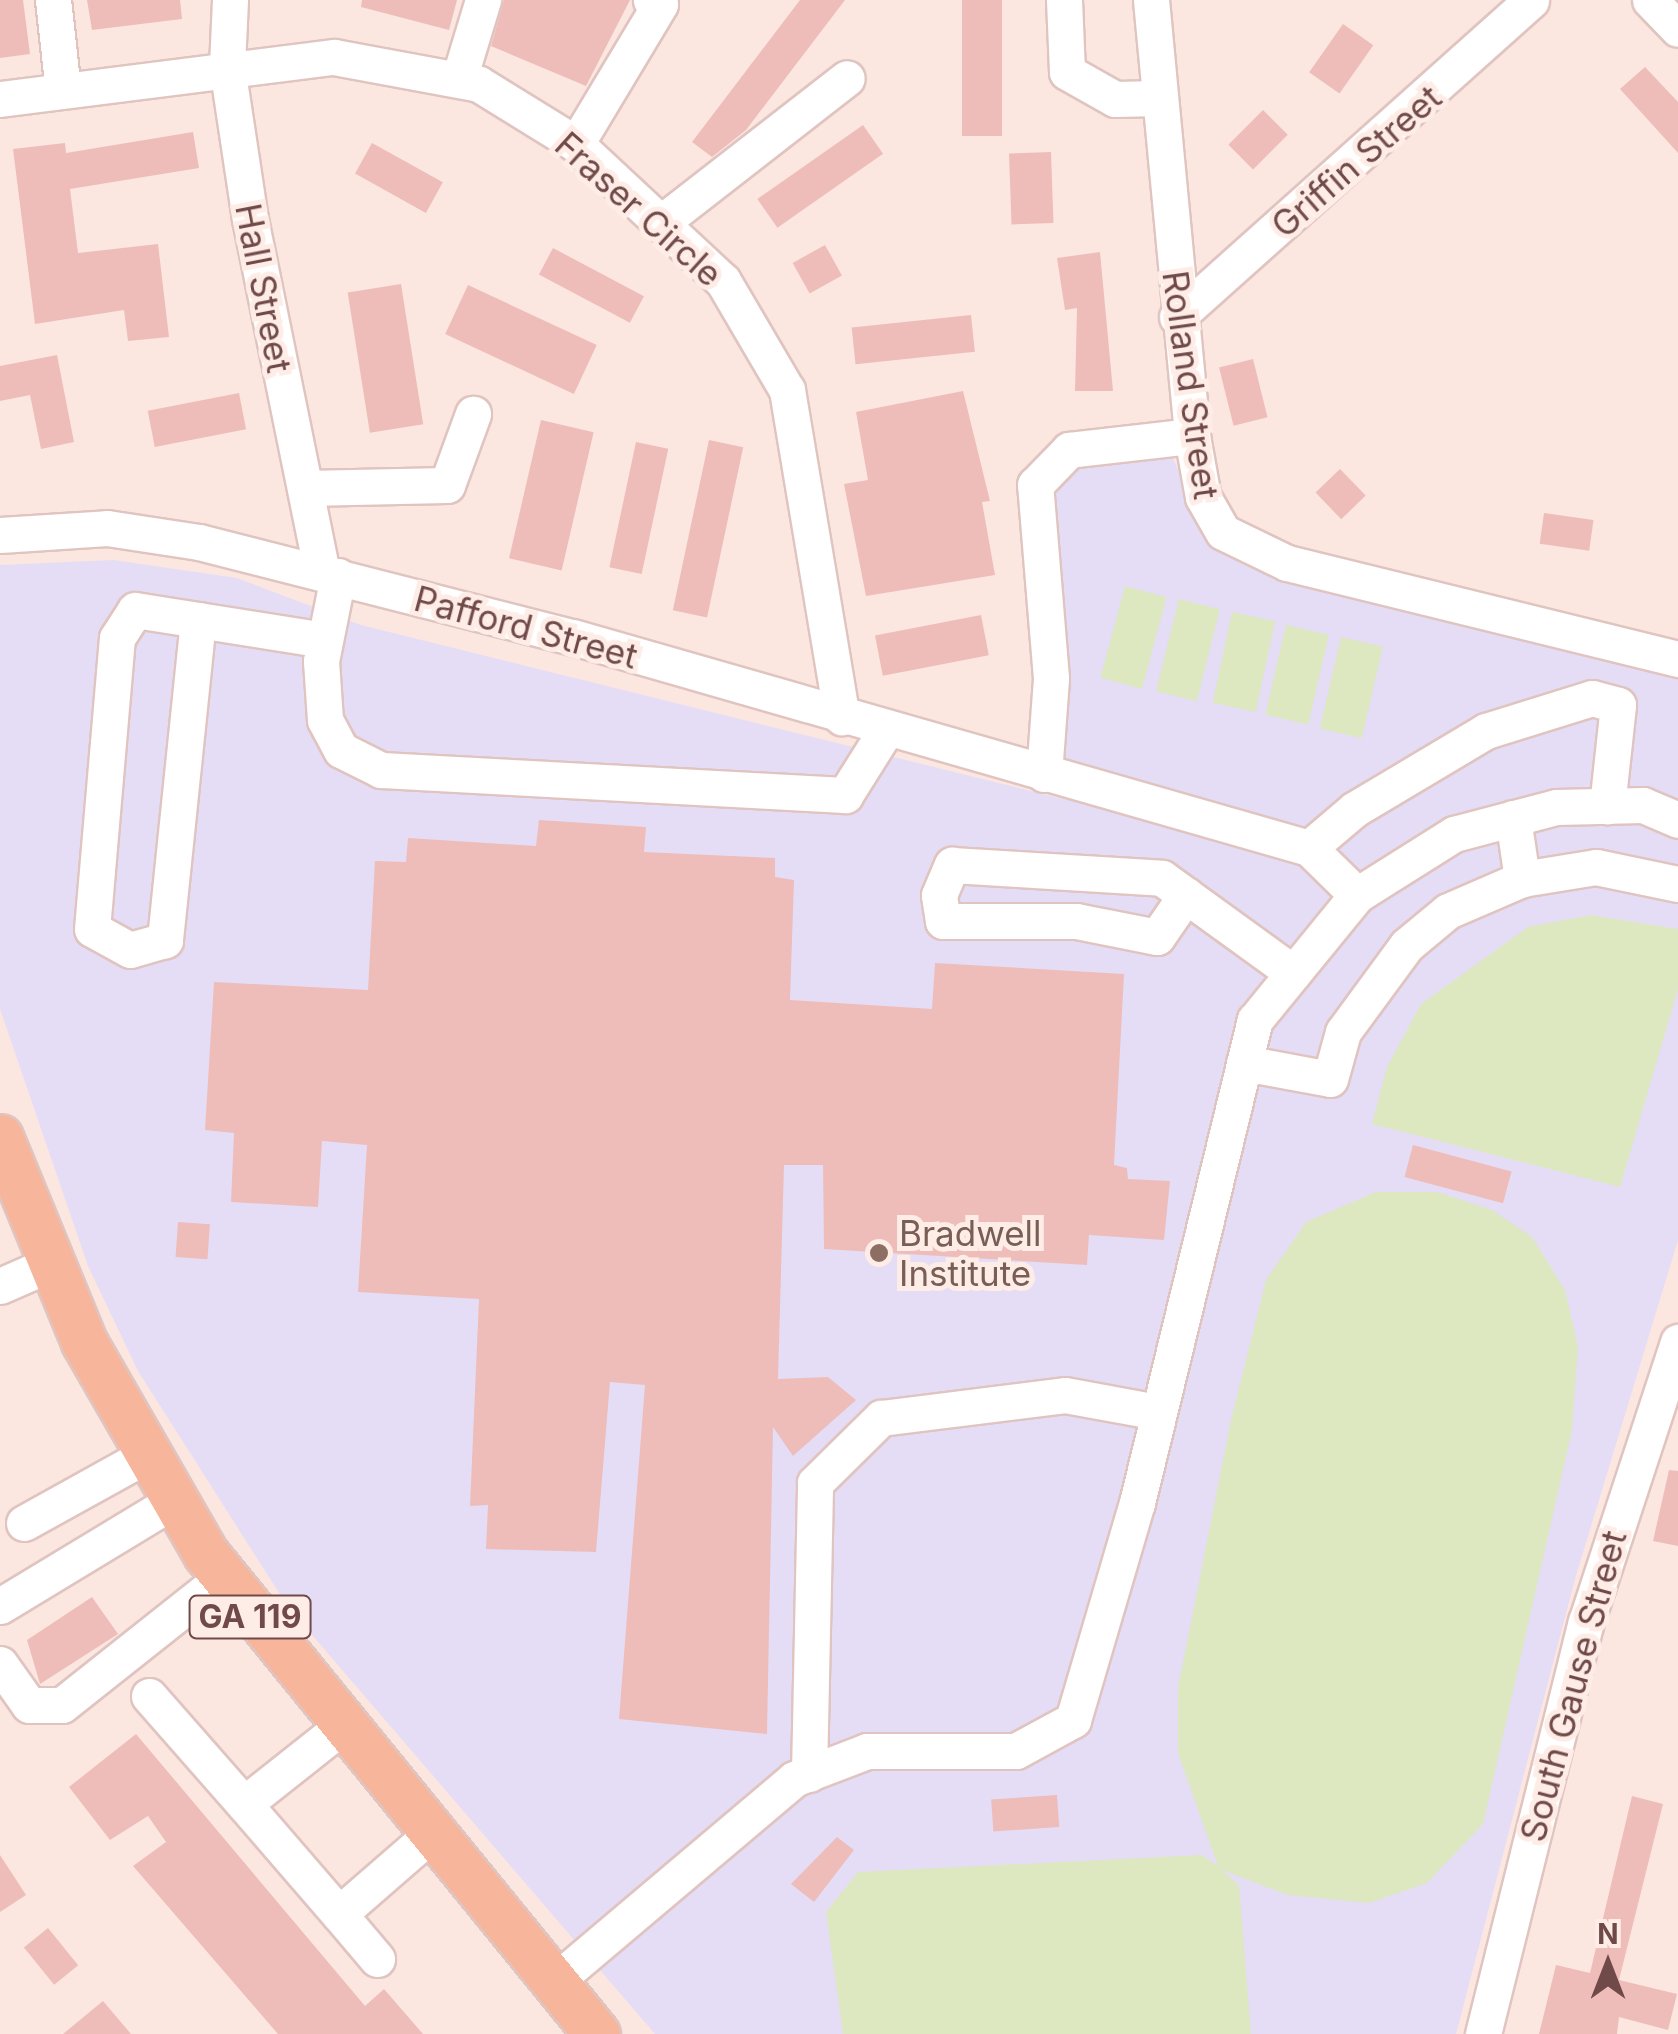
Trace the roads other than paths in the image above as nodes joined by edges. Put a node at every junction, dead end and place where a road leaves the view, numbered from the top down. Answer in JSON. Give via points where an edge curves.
{"nodes":[{"id":1,"x":53,"y":0,"type":"edge"},
{"id":2,"x":230,"y":0,"type":"edge"},
{"id":3,"x":483,"y":0,"type":"edge"},
{"id":4,"x":651,"y":0,"type":"edge"},
{"id":5,"x":1064,"y":0,"type":"edge"},
{"id":6,"x":1151,"y":0,"type":"edge"},
{"id":7,"x":1530,"y":0,"type":"edge"},
{"id":8,"x":1650,"y":0,"type":"edge"},
{"id":9,"x":1678,"y":30,"type":"edge"},
{"id":10,"x":227,"y":67,"type":"junction"},
{"id":11,"x":847,"y":78,"type":"dead end"},
{"id":12,"x":459,"y":79,"type":"junction"},
{"id":13,"x":63,"y":90,"type":"junction"},
{"id":14,"x":0,"y":98,"type":"edge"},
{"id":15,"x":1159,"y":98,"type":"junction"},
{"id":16,"x":576,"y":144,"type":"junction"},
{"id":17,"x":662,"y":222,"type":"junction"},
{"id":18,"x":1178,"y":317,"type":"junction"},
{"id":19,"x":474,"y":414,"type":"dead end"},
{"id":20,"x":1192,"y":436,"type":"junction"},
{"id":21,"x":305,"y":488,"type":"junction"},
{"id":22,"x":0,"y":535,"type":"edge"},
{"id":23,"x":330,"y":574,"type":"junction"},
{"id":24,"x":198,"y":620,"type":"junction"},
{"id":25,"x":325,"y":640,"type":"junction"},
{"id":26,"x":1678,"y":659,"type":"edge"},
{"id":27,"x":842,"y":717,"type":"junction"},
{"id":28,"x":886,"y":730,"type":"junction"},
{"id":29,"x":1044,"y":774,"type":"junction"},
{"id":30,"x":1607,"y":806,"type":"junction"},
{"id":31,"x":1513,"y":818,"type":"junction"},
{"id":32,"x":1678,"y":820,"type":"edge"},
{"id":33,"x":1310,"y":848,"type":"junction"},
{"id":34,"x":1522,"y":879,"type":"junction"},
{"id":35,"x":1678,"y":884,"type":"edge"},
{"id":36,"x":1186,"y":896,"type":"junction"},
{"id":37,"x":1356,"y":896,"type":"junction"},
{"id":38,"x":1293,"y":974,"type":"junction"},
{"id":39,"x":1244,"y":1063,"type":"junction"},
{"id":40,"x":0,"y":1136,"type":"edge"},
{"id":41,"x":50,"y":1264,"type":"junction"},
{"id":42,"x":0,"y":1286,"type":"edge"},
{"id":43,"x":1678,"y":1342,"type":"edge"},
{"id":44,"x":1158,"y":1412,"type":"junction"},
{"id":45,"x":145,"y":1456,"type":"junction"},
{"id":46,"x":172,"y":1502,"type":"junction"},
{"id":47,"x":24,"y":1523,"type":"dead end"},
{"id":48,"x":222,"y":1578,"type":"junction"},
{"id":49,"x":0,"y":1606,"type":"edge"},
{"id":50,"x":0,"y":1664,"type":"edge"},
{"id":51,"x":149,"y":1696,"type":"dead end"},
{"id":52,"x":340,"y":1728,"type":"junction"},
{"id":53,"x":808,"y":1774,"type":"junction"},
{"id":54,"x":244,"y":1804,"type":"junction"},
{"id":55,"x":430,"y":1836,"type":"junction"},
{"id":56,"x":339,"y":1914,"type":"junction"},
{"id":57,"x":376,"y":1960,"type":"dead end"},
{"id":58,"x":554,"y":1982,"type":"junction"},
{"id":59,"x":598,"y":2034,"type":"edge"},
{"id":60,"x":1483,"y":2034,"type":"edge"}],
"edges":[{"from":1,"to":13,"type":"street"},
{"from":2,"to":10,"type":"street","name":"Hall Street"},
{"from":3,"to":12,"type":"street"},
{"from":4,"to":16,"type":"street","via":[[660,4]]},
{"from":5,"to":15,"type":"street","via":[[1067,72],[1114,99]]},
{"from":6,"to":15,"type":"street","name":"Rolland Street"},
{"from":7,"to":18,"type":"street","name":"Griffin Street"},
{"from":8,"to":9,"type":"street"},
{"from":10,"to":12,"type":"street","name":"Fraser Circle","via":[[334,58]]},
{"from":10,"to":13,"type":"street","name":"Fraser Circle"},
{"from":10,"to":21,"type":"street","name":"Hall Street"},
{"from":11,"to":17,"type":"street"},
{"from":12,"to":16,"type":"street","name":"Fraser Circle"},
{"from":13,"to":14,"type":"street","name":"Fraser Circle"},
{"from":15,"to":18,"type":"street","name":"Rolland Street"},
{"from":16,"to":17,"type":"street","name":"Fraser Circle"},
{"from":17,"to":27,"type":"street","name":"Fraser Circle","via":[[723,280],[786,390]]},
{"from":18,"to":20,"type":"street","name":"Rolland Street"},
{"from":19,"to":21,"type":"street","via":[[447,485]]},
{"from":20,"to":26,"type":"street","name":"Rolland Street","via":[[1211,516],[1244,546]]},
{"from":20,"to":29,"type":"street","via":[[1068,450],[1034,485],[1051,678]]},
{"from":21,"to":23,"type":"street","name":"Hall Street"},
{"from":22,"to":23,"type":"street","name":"Pafford Street","via":[[107,528]]},
{"from":23,"to":25,"type":"street"},
{"from":23,"to":27,"type":"street","name":"Pafford Street"},
{"from":24,"to":24,"type":"street","via":[[135,610],[117,638],[92,929],[130,950],[165,940]]},
{"from":24,"to":25,"type":"street"},
{"from":25,"to":28,"type":"street","via":[[325,720],[341,750],[381,770],[845,794]]},
{"from":27,"to":28,"type":"street","name":"Pafford Street"},
{"from":28,"to":29,"type":"street","name":"Pafford Street"},
{"from":29,"to":33,"type":"street","name":"Pafford Street"},
{"from":30,"to":31,"type":"street"},
{"from":30,"to":32,"type":"street","via":[[1643,805]]},
{"from":30,"to":33,"type":"street","via":[[1618,705],[1564,702],[1486,732],[1355,810]]},
{"from":31,"to":34,"type":"street"},
{"from":31,"to":37,"type":"street","via":[[1454,834]]},
{"from":33,"to":37,"type":"street"},
{"from":34,"to":35,"type":"street","via":[[1596,867]]},
{"from":34,"to":39,"type":"street","via":[[1448,911],[1407,945],[1343,1032],[1330,1079]]},
{"from":36,"to":36,"type":"street","via":[[1162,878],[1100,868],[952,865],[939,895],[942,921],[1076,921],[1157,936]]},
{"from":36,"to":38,"type":"street"},
{"from":37,"to":38,"type":"street"},
{"from":38,"to":39,"type":"street","via":[[1255,1020]]},
{"from":39,"to":44,"type":"street"},
{"from":40,"to":41,"type":"main road","number":"GA 119"},
{"from":41,"to":42,"type":"street"},
{"from":41,"to":45,"type":"main road","number":"GA 119"},
{"from":43,"to":60,"type":"street","name":"South Gause Street","via":[[1586,1622]]},
{"from":44,"to":53,"type":"street","via":[[1074,1720],[1016,1751],[867,1751]]},
{"from":44,"to":53,"type":"street","via":[[1065,1395],[881,1418],[815,1484]]},
{"from":45,"to":46,"type":"main road","number":"GA 119"},
{"from":45,"to":47,"type":"street"},
{"from":46,"to":48,"type":"main road","number":"GA 119"},
{"from":46,"to":49,"type":"street"},
{"from":48,"to":50,"type":"street","via":[[62,1705],[29,1705]]},
{"from":48,"to":52,"type":"main road","number":"GA 119"},
{"from":51,"to":54,"type":"street"},
{"from":52,"to":54,"type":"street"},
{"from":52,"to":55,"type":"main road","number":"GA 119"},
{"from":53,"to":58,"type":"street"},
{"from":54,"to":56,"type":"street"},
{"from":55,"to":56,"type":"street"},
{"from":55,"to":58,"type":"main road","number":"GA 119"},
{"from":56,"to":57,"type":"street"},
{"from":58,"to":59,"type":"main road","number":"GA 119"}]}
